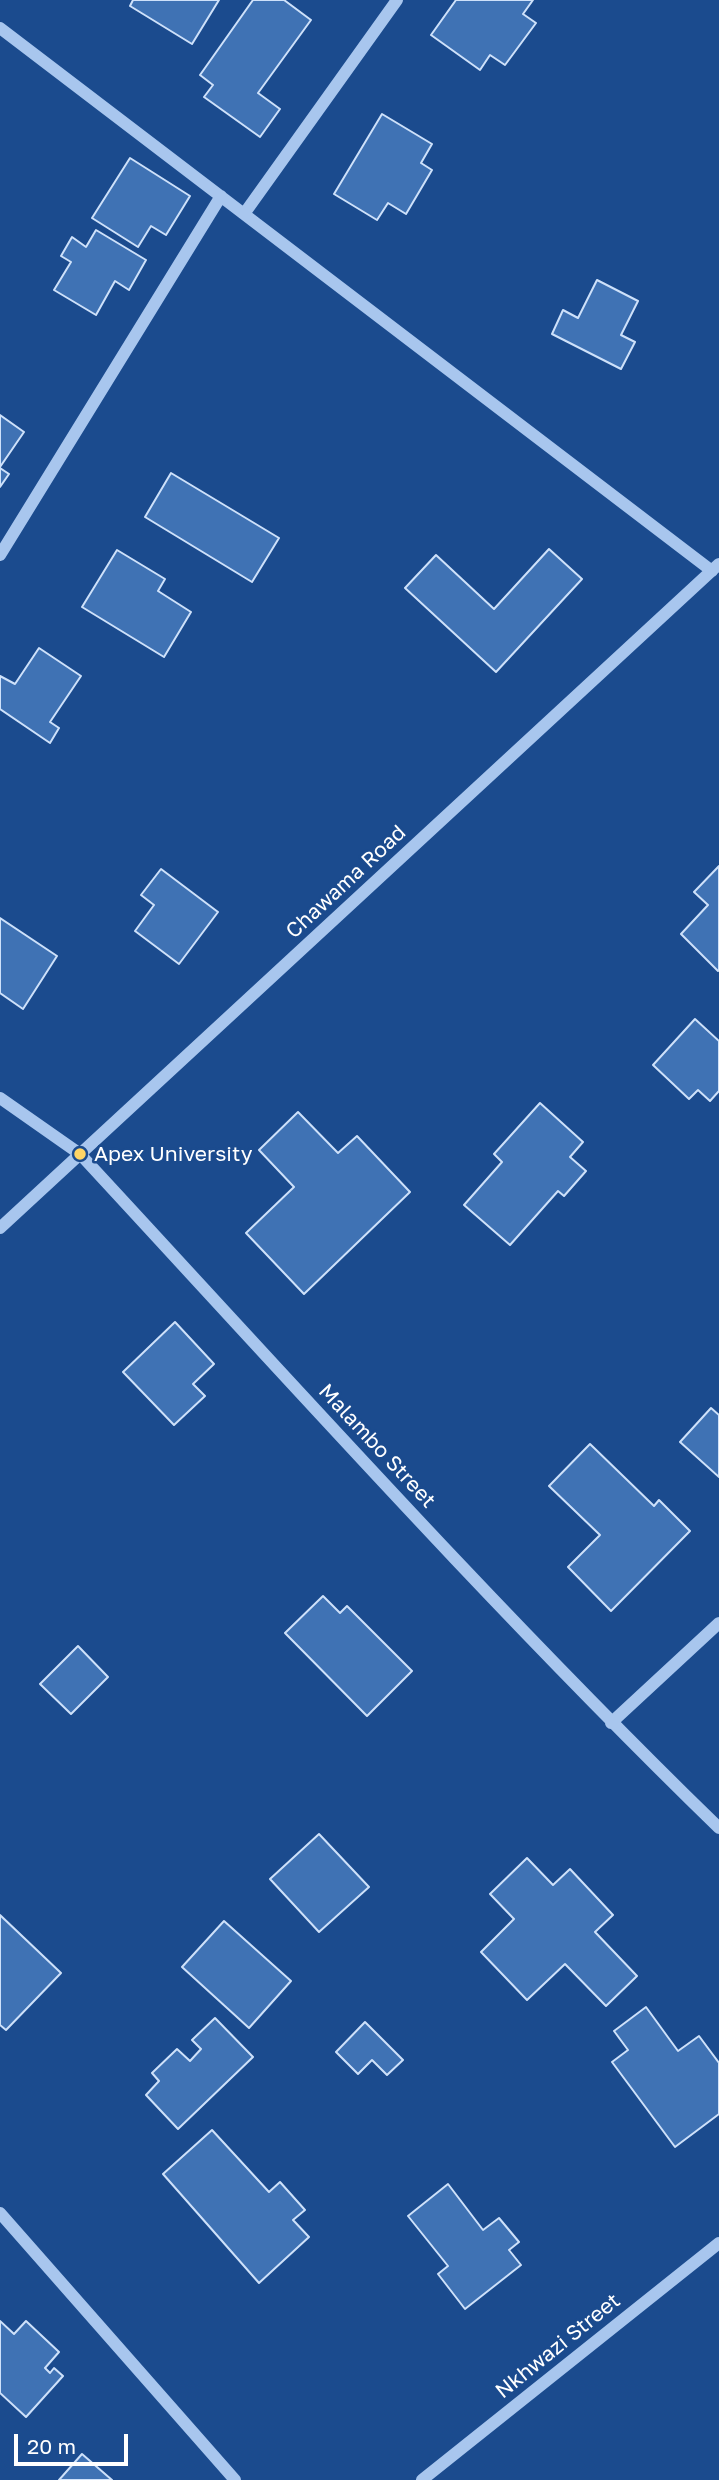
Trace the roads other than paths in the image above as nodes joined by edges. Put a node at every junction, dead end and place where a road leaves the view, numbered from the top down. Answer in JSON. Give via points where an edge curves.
{"nodes":[{"id":1,"x":397,"y":0,"type":"edge"},
{"id":2,"x":0,"y":28,"type":"edge"},
{"id":3,"x":221,"y":197,"type":"junction"},
{"id":4,"x":244,"y":214,"type":"junction"},
{"id":5,"x":0,"y":555,"type":"edge"},
{"id":6,"x":715,"y":568,"type":"edge"},
{"id":7,"x":0,"y":1098,"type":"edge"},
{"id":8,"x":80,"y":1154,"type":"junction"},
{"id":9,"x":0,"y":1228,"type":"edge"},
{"id":10,"x":719,"y":1623,"type":"edge"},
{"id":11,"x":611,"y":1723,"type":"junction"},
{"id":12,"x":719,"y":1828,"type":"edge"},
{"id":13,"x":0,"y":2213,"type":"edge"},
{"id":14,"x":719,"y":2243,"type":"edge"},
{"id":15,"x":235,"y":2480,"type":"edge"},
{"id":16,"x":422,"y":2480,"type":"edge"}],
"edges":[{"from":1,"to":4,"type":"street"},
{"from":2,"to":3,"type":"street"},
{"from":3,"to":4,"type":"street"},
{"from":3,"to":5,"type":"street"},
{"from":4,"to":6,"type":"street"},
{"from":6,"to":8,"type":"street","name":"Chawama Road"},
{"from":7,"to":8,"type":"street","name":"Malambo Street"},
{"from":8,"to":9,"type":"street","name":"Chawama Road"},
{"from":8,"to":11,"type":"street","name":"Malambo Street"},
{"from":10,"to":11,"type":"street"},
{"from":11,"to":12,"type":"street","name":"Malambo Street"},
{"from":13,"to":15,"type":"street"},
{"from":14,"to":16,"type":"street","name":"Nkhwazi Street"}]}
